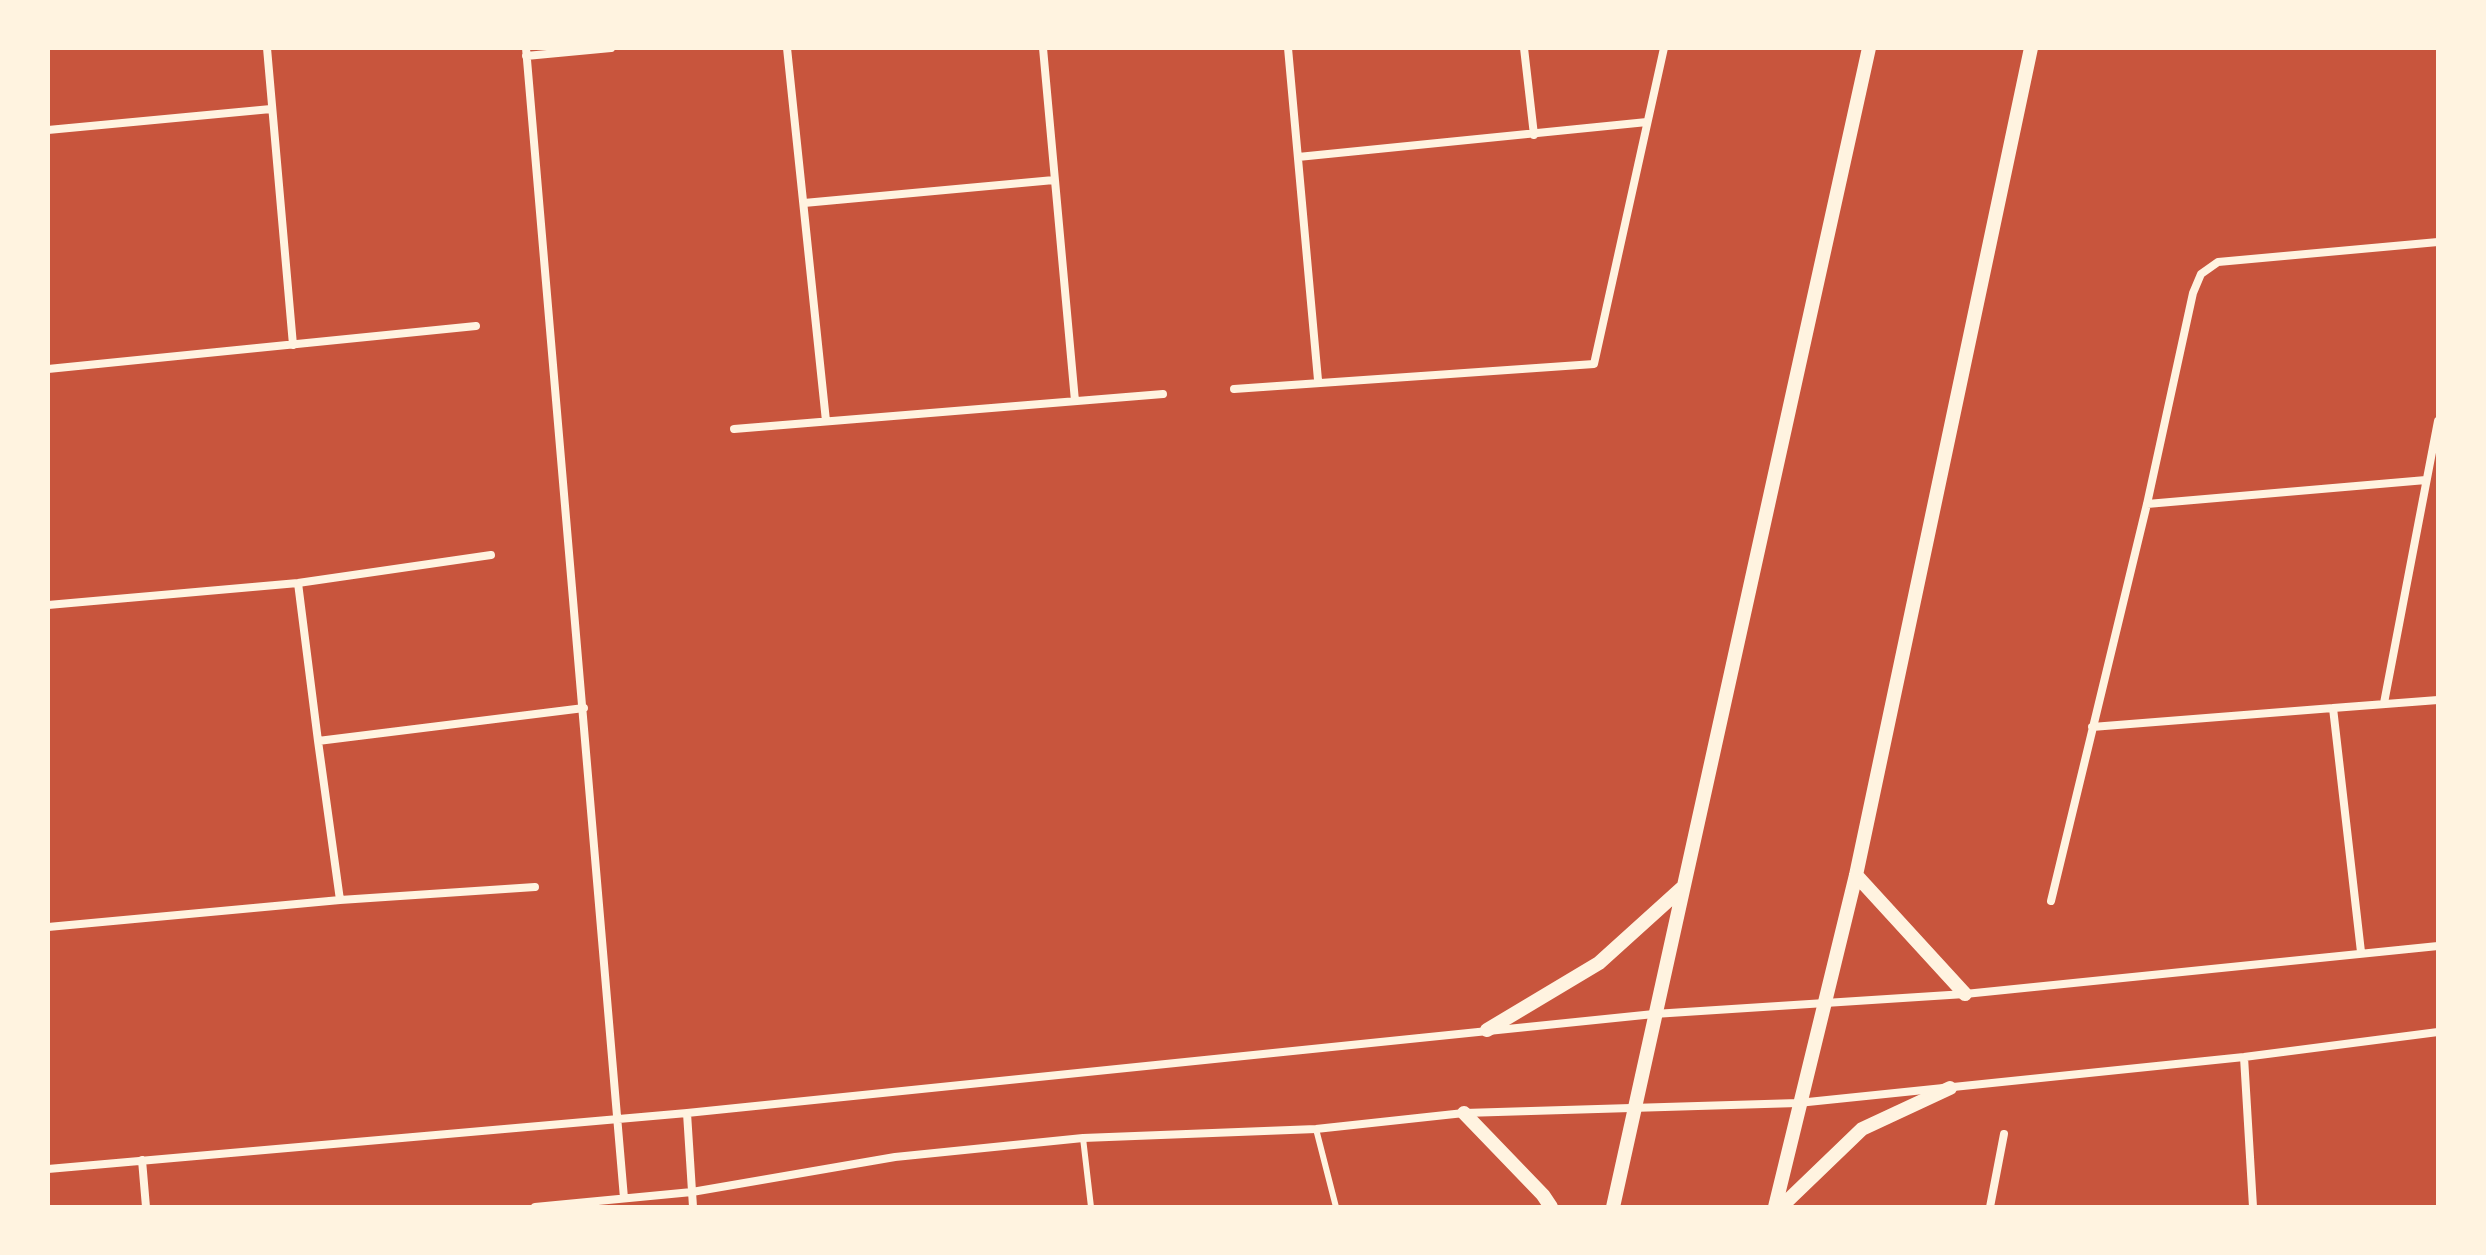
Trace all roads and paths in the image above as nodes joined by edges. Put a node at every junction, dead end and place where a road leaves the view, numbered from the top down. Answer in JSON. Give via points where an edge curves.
{"nodes":[{"id":1,"x":267,"y":48,"type":"edge"},
{"id":2,"x":611,"y":48,"type":"edge"},
{"id":3,"x":787,"y":48,"type":"edge"},
{"id":4,"x":1043,"y":48,"type":"edge"},
{"id":5,"x":1288,"y":48,"type":"edge"},
{"id":6,"x":1524,"y":48,"type":"edge"},
{"id":7,"x":1664,"y":48,"type":"edge"},
{"id":8,"x":1869,"y":48,"type":"edge"},
{"id":9,"x":2031,"y":48,"type":"edge"},
{"id":10,"x":526,"y":52,"type":"edge"},
{"id":11,"x":271,"y":109,"type":"junction"},
{"id":12,"x":1647,"y":122,"type":"junction"},
{"id":13,"x":48,"y":130,"type":"edge"},
{"id":14,"x":1534,"y":135,"type":"junction"},
{"id":15,"x":1298,"y":157,"type":"junction"},
{"id":16,"x":1054,"y":180,"type":"junction"},
{"id":17,"x":804,"y":203,"type":"junction"},
{"id":18,"x":2438,"y":242,"type":"edge"},
{"id":19,"x":476,"y":326,"type":"dead end"},
{"id":20,"x":293,"y":345,"type":"junction"},
{"id":21,"x":48,"y":369,"type":"edge"},
{"id":22,"x":1318,"y":380,"type":"junction"},
{"id":23,"x":1234,"y":389,"type":"dead end"},
{"id":24,"x":1163,"y":394,"type":"dead end"},
{"id":25,"x":1075,"y":401,"type":"junction"},
{"id":26,"x":826,"y":421,"type":"junction"},
{"id":27,"x":2438,"y":421,"type":"edge"},
{"id":28,"x":734,"y":429,"type":"dead end"},
{"id":29,"x":2426,"y":480,"type":"junction"},
{"id":30,"x":2147,"y":504,"type":"junction"},
{"id":31,"x":491,"y":555,"type":"dead end"},
{"id":32,"x":298,"y":583,"type":"junction"},
{"id":33,"x":48,"y":605,"type":"edge"},
{"id":34,"x":2438,"y":700,"type":"edge"},
{"id":35,"x":2384,"y":703,"type":"junction"},
{"id":36,"x":584,"y":708,"type":"junction"},
{"id":37,"x":2333,"y":708,"type":"junction"},
{"id":38,"x":2092,"y":727,"type":"junction"},
{"id":39,"x":318,"y":741,"type":"junction"},
{"id":40,"x":1856,"y":875,"type":"junction"},
{"id":41,"x":535,"y":887,"type":"dead end"},
{"id":42,"x":1682,"y":888,"type":"junction"},
{"id":43,"x":340,"y":900,"type":"junction"},
{"id":44,"x":2051,"y":901,"type":"dead end"},
{"id":45,"x":48,"y":927,"type":"edge"},
{"id":46,"x":2438,"y":946,"type":"edge"},
{"id":47,"x":2361,"y":952,"type":"junction"},
{"id":48,"x":1965,"y":994,"type":"junction"},
{"id":49,"x":1822,"y":1006,"type":"junction"},
{"id":50,"x":1654,"y":1014,"type":"junction"},
{"id":51,"x":1487,"y":1030,"type":"junction"},
{"id":52,"x":2438,"y":1032,"type":"edge"},
{"id":53,"x":2244,"y":1057,"type":"junction"},
{"id":54,"x":1950,"y":1088,"type":"junction"},
{"id":55,"x":1798,"y":1103,"type":"junction"},
{"id":56,"x":1634,"y":1106,"type":"junction"},
{"id":57,"x":687,"y":1113,"type":"junction"},
{"id":58,"x":1464,"y":1113,"type":"junction"},
{"id":59,"x":618,"y":1119,"type":"junction"},
{"id":60,"x":1316,"y":1129,"type":"junction"},
{"id":61,"x":2004,"y":1134,"type":"dead end"},
{"id":62,"x":1083,"y":1138,"type":"junction"},
{"id":63,"x":142,"y":1160,"type":"junction"},
{"id":64,"x":48,"y":1169,"type":"edge"},
{"id":65,"x":692,"y":1192,"type":"junction"},
{"id":66,"x":624,"y":1198,"type":"junction"},
{"id":67,"x":146,"y":1207,"type":"edge"},
{"id":68,"x":535,"y":1207,"type":"edge"},
{"id":69,"x":693,"y":1207,"type":"edge"},
{"id":70,"x":1091,"y":1207,"type":"edge"},
{"id":71,"x":1336,"y":1207,"type":"edge"},
{"id":72,"x":1551,"y":1207,"type":"edge"},
{"id":73,"x":1613,"y":1207,"type":"edge"},
{"id":74,"x":1775,"y":1207,"type":"edge"},
{"id":75,"x":1781,"y":1207,"type":"edge"},
{"id":76,"x":1990,"y":1207,"type":"edge"},
{"id":77,"x":2253,"y":1207,"type":"edge"}],
"edges":[{"from":1,"to":11,"type":"street"},
{"from":2,"to":10,"type":"street"},
{"from":3,"to":17,"type":"street"},
{"from":4,"to":16,"type":"street"},
{"from":5,"to":15,"type":"street"},
{"from":6,"to":14,"type":"street"},
{"from":7,"to":12,"type":"street"},
{"from":8,"to":42,"type":"street"},
{"from":9,"to":40,"type":"street"},
{"from":10,"to":36,"type":"street"},
{"from":11,"to":13,"type":"street"},
{"from":11,"to":20,"type":"street"},
{"from":12,"to":14,"type":"street"},
{"from":12,"to":22,"type":"street","via":[[1594,364]]},
{"from":14,"to":15,"type":"street"},
{"from":15,"to":22,"type":"street"},
{"from":16,"to":17,"type":"street"},
{"from":16,"to":25,"type":"street"},
{"from":17,"to":26,"type":"street"},
{"from":18,"to":30,"type":"street","via":[[2218,262],[2201,274]]},
{"from":19,"to":20,"type":"street"},
{"from":20,"to":21,"type":"street"},
{"from":22,"to":23,"type":"street"},
{"from":24,"to":25,"type":"street"},
{"from":25,"to":26,"type":"street"},
{"from":26,"to":28,"type":"street"},
{"from":27,"to":29,"type":"street"},
{"from":29,"to":30,"type":"street"},
{"from":29,"to":35,"type":"street"},
{"from":30,"to":38,"type":"street"},
{"from":31,"to":32,"type":"street"},
{"from":32,"to":33,"type":"street"},
{"from":32,"to":39,"type":"street"},
{"from":34,"to":35,"type":"street"},
{"from":35,"to":37,"type":"street"},
{"from":36,"to":39,"type":"street"},
{"from":36,"to":59,"type":"street"},
{"from":37,"to":38,"type":"street"},
{"from":37,"to":47,"type":"street"},
{"from":38,"to":44,"type":"street"},
{"from":39,"to":43,"type":"street"},
{"from":40,"to":48,"type":"street"},
{"from":40,"to":49,"type":"street"},
{"from":41,"to":43,"type":"street"},
{"from":42,"to":50,"type":"street"},
{"from":42,"to":51,"type":"street","via":[[1599,963]]},
{"from":43,"to":45,"type":"street"},
{"from":46,"to":47,"type":"street"},
{"from":47,"to":48,"type":"street"},
{"from":48,"to":49,"type":"street"},
{"from":49,"to":50,"type":"street"},
{"from":49,"to":55,"type":"street"},
{"from":50,"to":51,"type":"street"},
{"from":50,"to":56,"type":"street"},
{"from":51,"to":57,"type":"street"},
{"from":52,"to":53,"type":"street"},
{"from":53,"to":54,"type":"street"},
{"from":53,"to":77,"type":"street"},
{"from":54,"to":55,"type":"street"},
{"from":54,"to":75,"type":"street","via":[[1862,1129]]},
{"from":55,"to":56,"type":"street"},
{"from":55,"to":74,"type":"street"},
{"from":56,"to":58,"type":"street"},
{"from":56,"to":73,"type":"street"},
{"from":57,"to":59,"type":"street"},
{"from":57,"to":65,"type":"street"},
{"from":58,"to":60,"type":"street"},
{"from":58,"to":72,"type":"street"},
{"from":59,"to":63,"type":"street"},
{"from":59,"to":66,"type":"street"},
{"from":60,"to":62,"type":"street"},
{"from":60,"to":71,"type":"lane"},
{"from":61,"to":76,"type":"street"},
{"from":62,"to":65,"type":"street","via":[[895,1157]]},
{"from":62,"to":70,"type":"lane"},
{"from":63,"to":64,"type":"street"},
{"from":63,"to":67,"type":"street"},
{"from":65,"to":66,"type":"street"},
{"from":65,"to":69,"type":"street"},
{"from":66,"to":68,"type":"street"}]}
